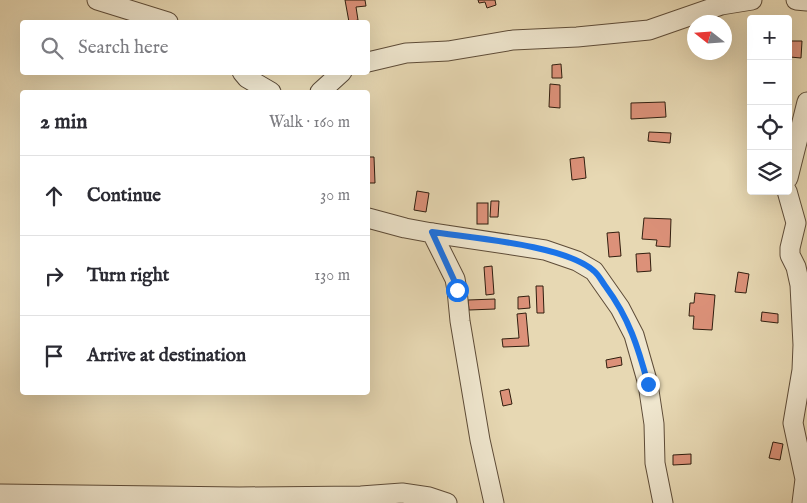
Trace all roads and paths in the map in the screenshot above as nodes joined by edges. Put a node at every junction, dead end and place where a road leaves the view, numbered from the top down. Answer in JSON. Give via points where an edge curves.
{"nodes":[{"id":1,"x":98,"y":0,"type":"edge"},
{"id":2,"x":752,"y":0,"type":"edge"},
{"id":3,"x":796,"y":0,"type":"edge"},
{"id":4,"x":807,"y":1,"type":"edge"},
{"id":5,"x":162,"y":20,"type":"edge"},
{"id":6,"x":370,"y":62,"type":"edge"},
{"id":7,"x":244,"y":75,"type":"edge"},
{"id":8,"x":339,"y":75,"type":"edge"},
{"id":9,"x":268,"y":90,"type":"edge"},
{"id":10,"x":322,"y":90,"type":"edge"},
{"id":11,"x":807,"y":102,"type":"edge"},
{"id":12,"x":792,"y":162,"type":"edge"},
{"id":13,"x":788,"y":195,"type":"edge"},
{"id":14,"x":370,"y":219,"type":"edge"},
{"id":15,"x":432,"y":232,"type":"junction"},
{"id":16,"x":804,"y":286,"type":"edge"},
{"id":17,"x":801,"y":439,"type":"edge"},
{"id":18,"x":0,"y":494,"type":"edge"},
{"id":19,"x":204,"y":500,"type":"edge"},
{"id":20,"x":448,"y":503,"type":"edge"},
{"id":21,"x":494,"y":503,"type":"edge"},
{"id":22,"x":663,"y":503,"type":"edge"},
{"id":23,"x":802,"y":503,"type":"edge"}],
"edges":[{"from":1,"to":5,"type":"street"},
{"from":2,"to":6,"type":"street","via":[[720,5],[649,30],[513,40],[448,51],[406,53]]},
{"from":3,"to":4,"type":"street"},
{"from":7,"to":9,"type":"street"},
{"from":8,"to":10,"type":"street"},
{"from":11,"to":12,"type":"street"},
{"from":13,"to":16,"type":"street","via":[[796,223],[790,255]]},
{"from":14,"to":15,"type":"street"},
{"from":15,"to":21,"type":"street","via":[[457,290],[480,440]]},
{"from":15,"to":22,"type":"street","via":[[545,250],[594,271],[634,335],[646,376]]},
{"from":16,"to":17,"type":"street","via":[[802,370],[793,423]]},
{"from":17,"to":23,"type":"street","via":[[805,479]]},
{"from":18,"to":19,"type":"street"},
{"from":19,"to":20,"type":"street","via":[[402,493]]}]}
